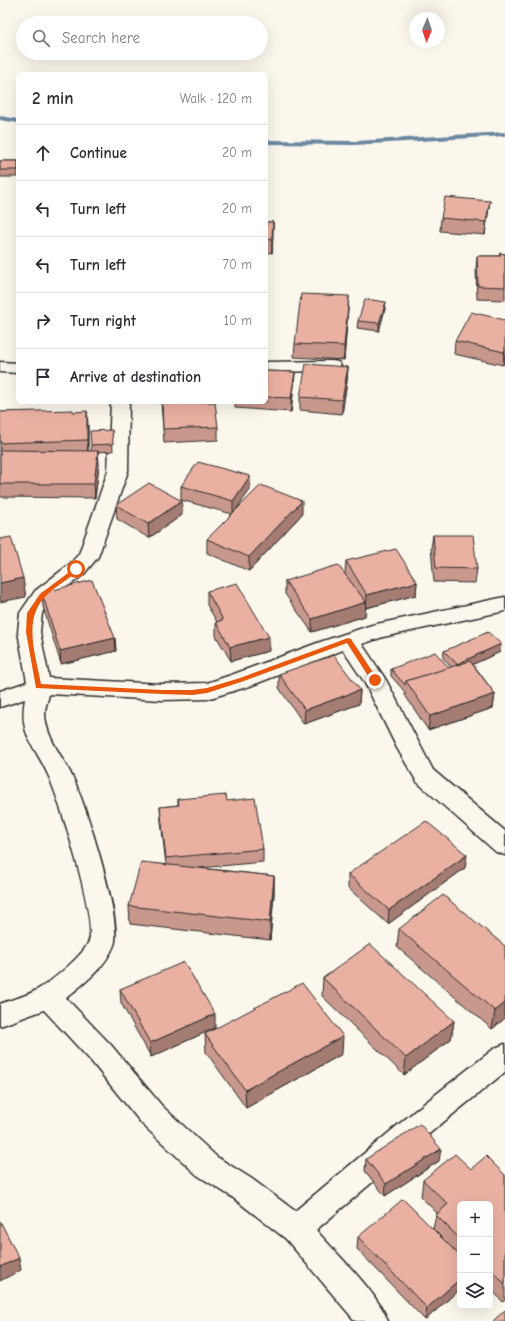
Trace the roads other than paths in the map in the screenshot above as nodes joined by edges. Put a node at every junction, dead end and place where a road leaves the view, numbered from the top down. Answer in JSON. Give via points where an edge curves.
{"nodes":[{"id":1,"x":332,"y":366,"type":"edge"},
{"id":2,"x":0,"y":367,"type":"edge"},
{"id":3,"x":268,"y":367,"type":"edge"},
{"id":4,"x":16,"y":368,"type":"edge"},
{"id":5,"x":120,"y":404,"type":"edge"},
{"id":6,"x":505,"y":604,"type":"edge"},
{"id":7,"x":348,"y":640,"type":"junction"},
{"id":8,"x":39,"y":686,"type":"junction"},
{"id":9,"x":0,"y":700,"type":"edge"},
{"id":10,"x":505,"y":846,"type":"edge"},
{"id":11,"x":48,"y":997,"type":"junction"},
{"id":12,"x":0,"y":1015,"type":"edge"},
{"id":13,"x":505,"y":1056,"type":"edge"},
{"id":14,"x":296,"y":1230,"type":"junction"},
{"id":15,"x":373,"y":1321,"type":"edge"}],
"edges":[{"from":1,"to":3,"type":"street"},
{"from":2,"to":4,"type":"street"},
{"from":5,"to":8,"type":"street","via":[[118,471],[88,557],[42,596],[31,613],[29,632]]},
{"from":6,"to":7,"type":"street","via":[[380,630]]},
{"from":7,"to":8,"type":"street","via":[[242,680],[207,690],[162,692]]},
{"from":7,"to":10,"type":"street","via":[[375,680],[425,776]]},
{"from":8,"to":9,"type":"street"},
{"from":8,"to":11,"type":"street","via":[[34,712],[37,734],[64,784],[84,842],[103,922],[102,943],[84,968]]},
{"from":11,"to":12,"type":"street"},
{"from":11,"to":14,"type":"street","via":[[101,1053],[152,1115],[207,1166],[242,1188]]},
{"from":13,"to":14,"type":"street","via":[[426,1119]]},
{"from":14,"to":15,"type":"street","via":[[363,1306]]}]}
